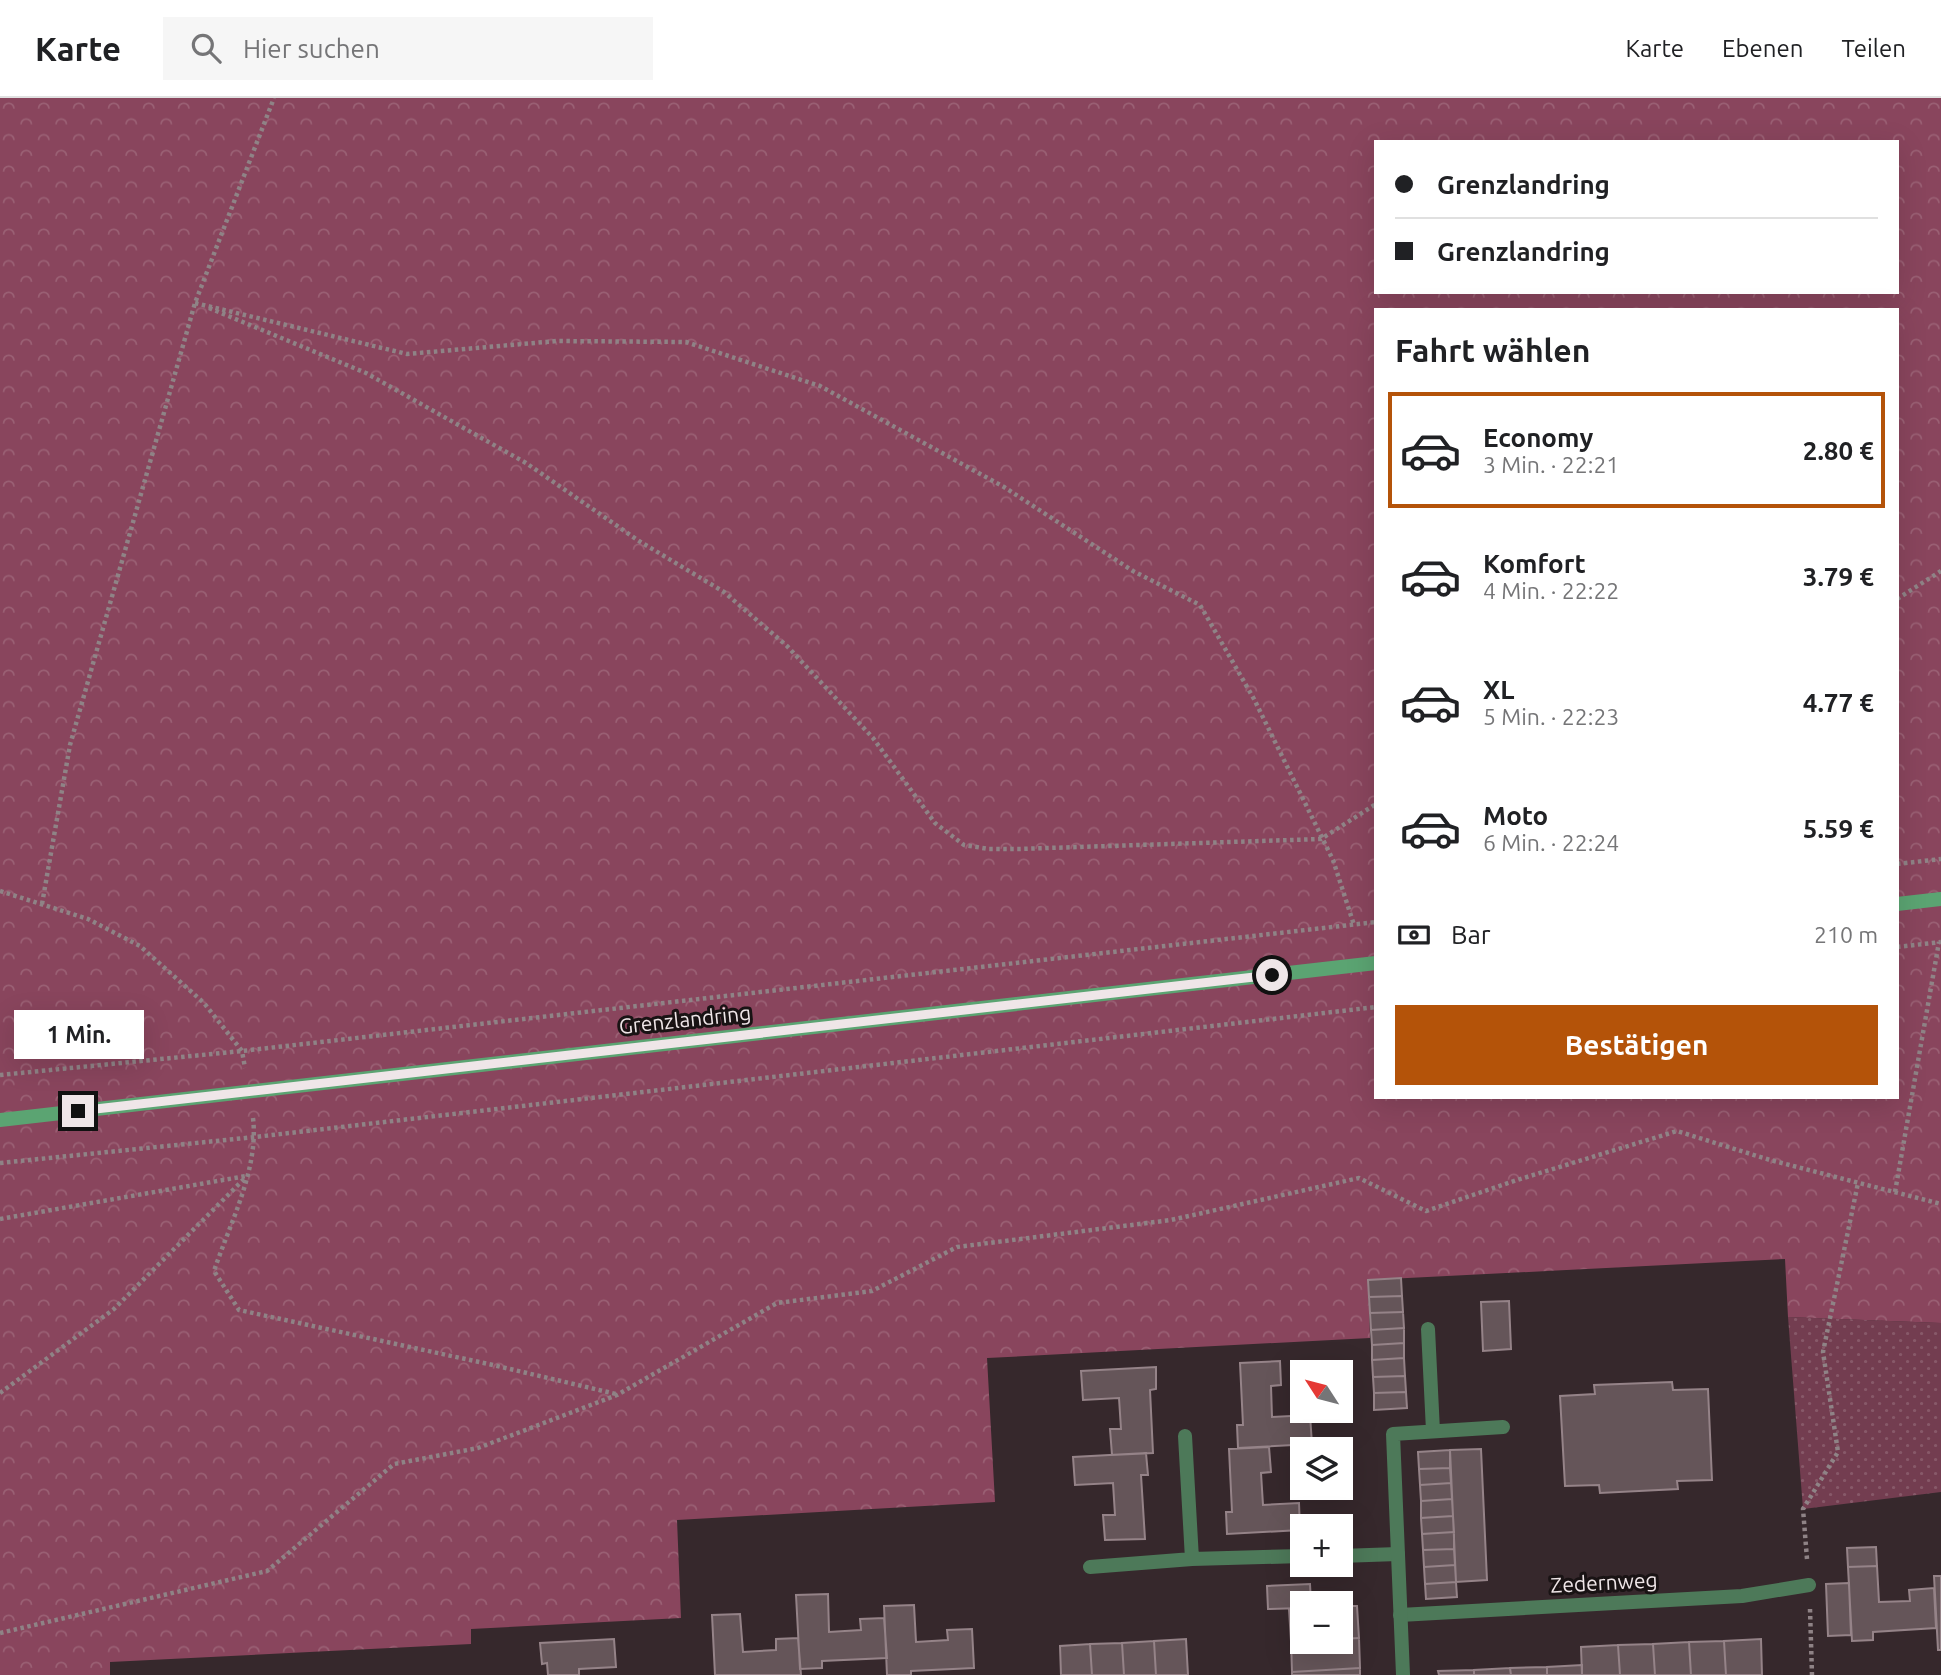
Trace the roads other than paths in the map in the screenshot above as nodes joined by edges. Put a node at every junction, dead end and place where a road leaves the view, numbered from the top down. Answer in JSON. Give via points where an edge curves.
{"nodes":[{"id":1,"x":1941,"y":899,"type":"edge"},
{"id":2,"x":1899,"y":904,"type":"edge"},
{"id":3,"x":1374,"y":964,"type":"edge"},
{"id":4,"x":0,"y":1120,"type":"edge"},
{"id":5,"x":1428,"y":1329,"type":"dead end"},
{"id":6,"x":1503,"y":1427,"type":"dead end"},
{"id":7,"x":1433,"y":1431,"type":"junction"},
{"id":8,"x":1185,"y":1436,"type":"dead end"},
{"id":9,"x":1398,"y":1554,"type":"junction"},
{"id":10,"x":1290,"y":1556,"type":"edge"},
{"id":11,"x":1353,"y":1556,"type":"edge"},
{"id":12,"x":1192,"y":1559,"type":"junction"},
{"id":13,"x":1090,"y":1567,"type":"dead end"},
{"id":14,"x":1809,"y":1585,"type":"dead end"},
{"id":15,"x":1399,"y":1615,"type":"junction"},
{"id":16,"x":1403,"y":1675,"type":"edge"}],
"edges":[{"from":1,"to":2,"type":"main road"},
{"from":3,"to":4,"type":"main road","name":"Grenzlandring"},
{"from":5,"to":7,"type":"street"},
{"from":6,"to":7,"type":"street"},
{"from":7,"to":9,"type":"street","via":[[1393,1434]]},
{"from":8,"to":12,"type":"street"},
{"from":9,"to":11,"type":"street"},
{"from":9,"to":15,"type":"street"},
{"from":10,"to":12,"type":"street"},
{"from":12,"to":13,"type":"street"},
{"from":14,"to":15,"type":"street","name":"Zedernweg","via":[[1742,1596]]},
{"from":15,"to":16,"type":"street"}]}
